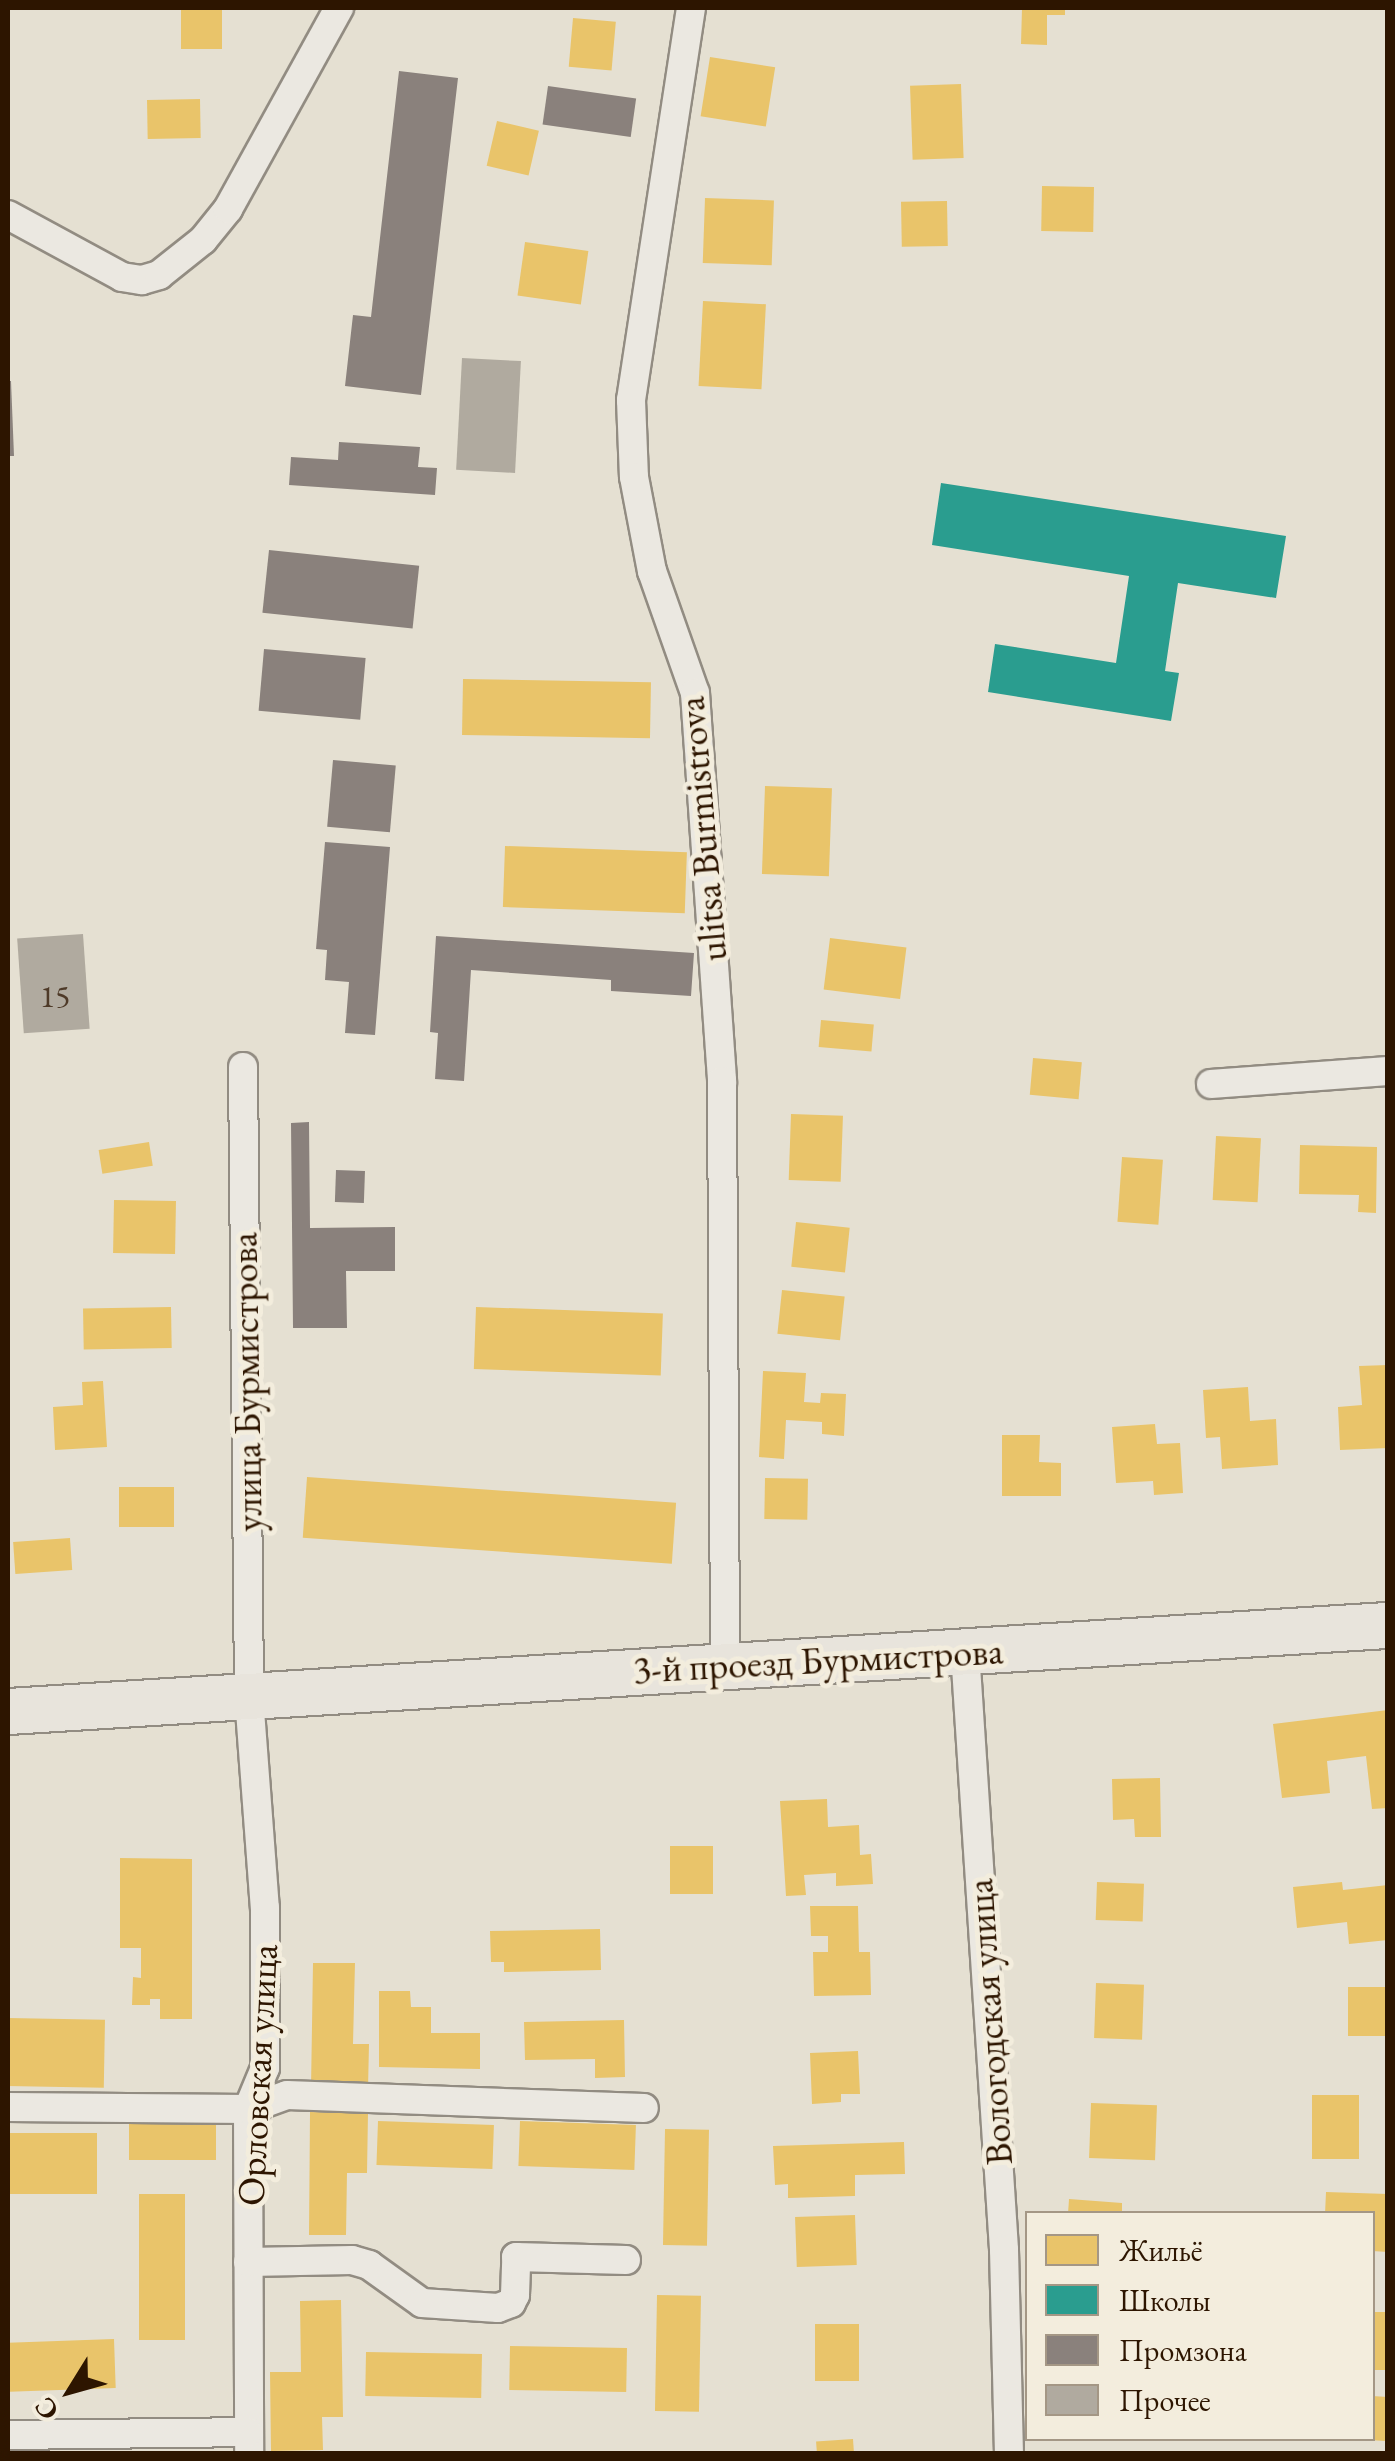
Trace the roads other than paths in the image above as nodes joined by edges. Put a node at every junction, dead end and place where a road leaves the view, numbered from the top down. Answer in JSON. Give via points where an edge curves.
{"nodes":[{"id":1,"x":339,"y":8,"type":"edge"},
{"id":2,"x":691,"y":8,"type":"edge"},
{"id":3,"x":8,"y":214,"type":"edge"},
{"id":4,"x":243,"y":1067,"type":"dead end"},
{"id":5,"x":1388,"y":1071,"type":"edge"},
{"id":6,"x":1210,"y":1084,"type":"dead end"},
{"id":7,"x":1388,"y":1625,"type":"edge"},
{"id":8,"x":965,"y":1651,"type":"junction"},
{"id":9,"x":725,"y":1663,"type":"junction"},
{"id":10,"x":249,"y":1697,"type":"junction"},
{"id":11,"x":8,"y":1711,"type":"edge"},
{"id":12,"x":8,"y":2106,"type":"edge"},
{"id":13,"x":644,"y":2108,"type":"dead end"},
{"id":14,"x":248,"y":2109,"type":"junction"},
{"id":15,"x":626,"y":2260,"type":"dead end"},
{"id":16,"x":248,"y":2262,"type":"junction"},
{"id":17,"x":8,"y":2435,"type":"edge"},
{"id":18,"x":248,"y":2443,"type":"edge"},
{"id":19,"x":1010,"y":2454,"type":"edge"}],
"edges":[{"from":1,"to":3,"type":"street","via":[[228,209],[160,276],[122,277]]},
{"from":2,"to":9,"type":"street","name":"ulitsa Burmistrova","via":[[631,400],[634,477],[652,571],[695,693],[722,1082]]},
{"from":4,"to":10,"type":"street","name":"улица Бурмистрова"},
{"from":5,"to":6,"type":"street"},
{"from":7,"to":8,"type":"main road","name":"3-й проезд Бурмистрова"},
{"from":8,"to":9,"type":"main road","name":"3-й проезд Бурмистрова"},
{"from":8,"to":19,"type":"street","name":"Вологодская улица","via":[[1004,2250]]},
{"from":9,"to":10,"type":"main road","name":"3-й проезд Бурмистрова"},
{"from":10,"to":11,"type":"main road","name":"3-й проезд Бурмистрова"},
{"from":10,"to":14,"type":"street","name":"Орловская улица","via":[[265,1908],[265,2068]]},
{"from":12,"to":14,"type":"street"},
{"from":13,"to":14,"type":"street","via":[[288,2095]]},
{"from":14,"to":16,"type":"street","name":"Орловская улица"},
{"from":15,"to":16,"type":"street","via":[[516,2257],[515,2296],[498,2308],[422,2303],[370,2265],[352,2260]]},
{"from":16,"to":18,"type":"street","name":"Орловская улица"},
{"from":17,"to":18,"type":"street"}]}
